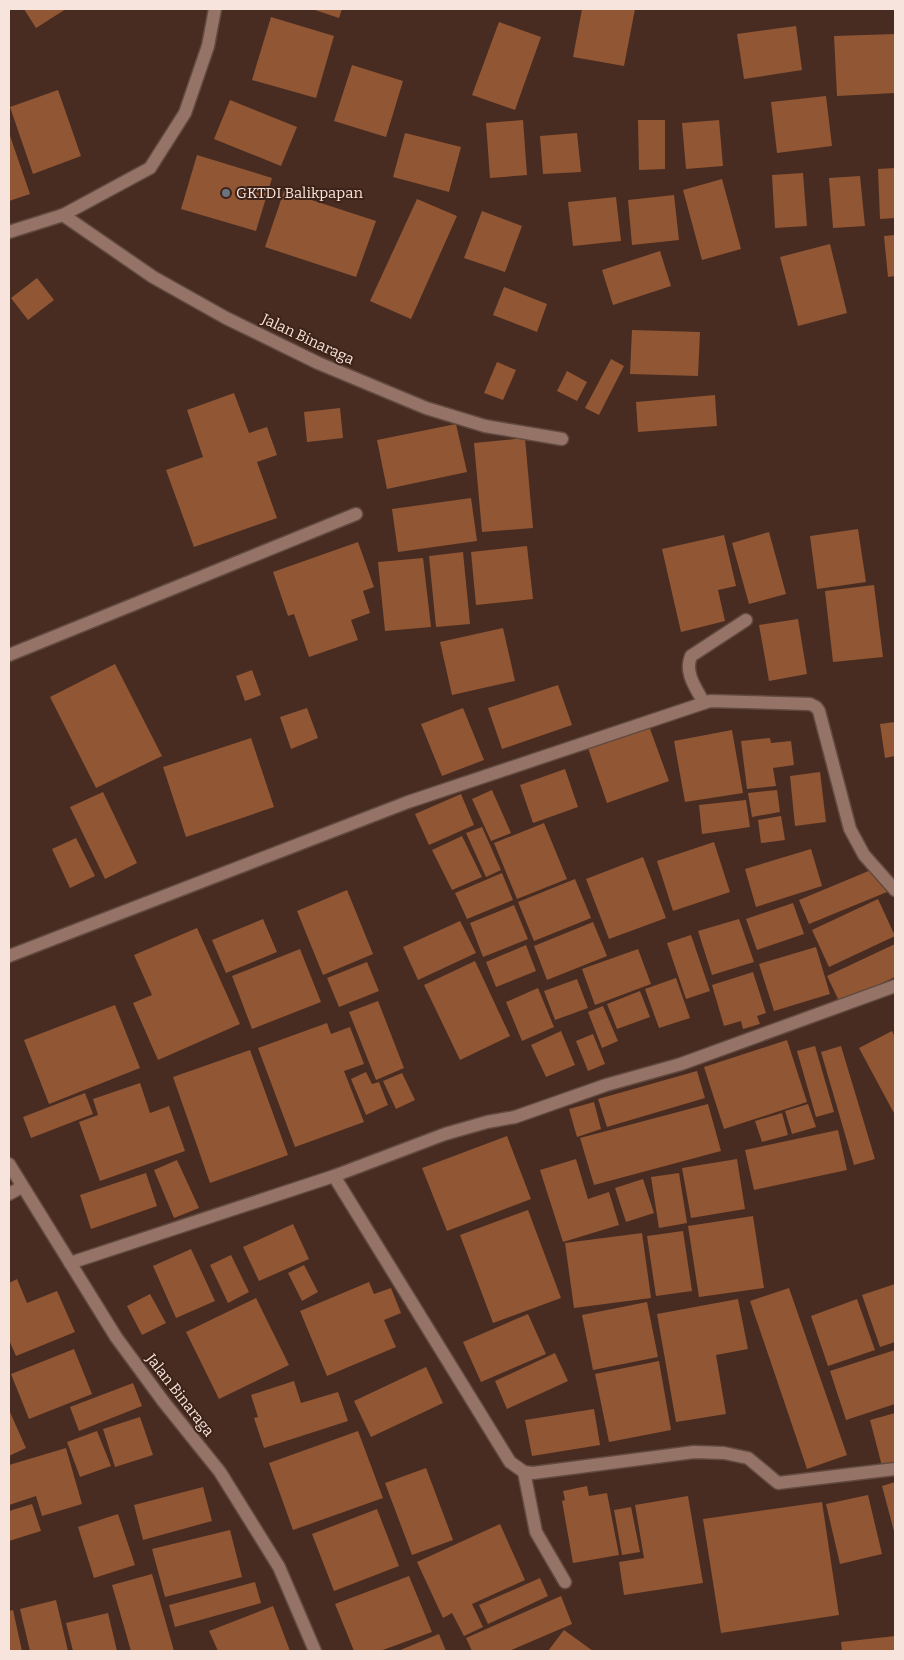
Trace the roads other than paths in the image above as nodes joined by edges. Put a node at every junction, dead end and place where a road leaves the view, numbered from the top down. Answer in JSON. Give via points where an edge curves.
{"nodes":[{"id":1,"x":216,"y":9,"type":"edge"},
{"id":2,"x":63,"y":215,"type":"junction"},
{"id":3,"x":9,"y":232,"type":"edge"},
{"id":4,"x":562,"y":439,"type":"dead end"},
{"id":5,"x":356,"y":514,"type":"dead end"},
{"id":6,"x":746,"y":620,"type":"dead end"},
{"id":7,"x":9,"y":655,"type":"edge"},
{"id":8,"x":704,"y":703,"type":"junction"},
{"id":9,"x":895,"y":890,"type":"edge"},
{"id":10,"x":9,"y":956,"type":"edge"},
{"id":11,"x":895,"y":986,"type":"edge"},
{"id":12,"x":9,"y":1164,"type":"edge"},
{"id":13,"x":334,"y":1176,"type":"junction"},
{"id":14,"x":22,"y":1187,"type":"junction"},
{"id":15,"x":9,"y":1194,"type":"edge"},
{"id":16,"x":70,"y":1263,"type":"junction"},
{"id":17,"x":895,"y":1469,"type":"edge"},
{"id":18,"x":524,"y":1472,"type":"junction"},
{"id":19,"x":565,"y":1582,"type":"dead end"},
{"id":20,"x":315,"y":1651,"type":"edge"}],
"edges":[{"from":1,"to":2,"type":"street","via":[[208,46],[185,113],[150,168]]},
{"from":2,"to":3,"type":"street"},
{"from":2,"to":4,"type":"street","name":"Jalan Binaraga","via":[[153,277],[318,364],[426,408],[485,426]]},
{"from":5,"to":7,"type":"street"},
{"from":6,"to":8,"type":"street","via":[[691,656],[689,673]]},
{"from":8,"to":9,"type":"street","via":[[810,704],[816,707],[850,829],[864,855]]},
{"from":8,"to":10,"type":"street","via":[[408,802]]},
{"from":11,"to":13,"type":"street","via":[[681,1064],[606,1085],[515,1117],[445,1134]]},
{"from":12,"to":14,"type":"street","name":"Jalan Binaraga"},
{"from":13,"to":16,"type":"street"},
{"from":13,"to":18,"type":"street","via":[[510,1462]]},
{"from":14,"to":15,"type":"street"},
{"from":14,"to":16,"type":"street","name":"Jalan Binaraga"},
{"from":16,"to":20,"type":"street","name":"Jalan Binaraga","via":[[116,1337],[220,1472],[279,1567]]},
{"from":17,"to":18,"type":"street","via":[[778,1483],[748,1458],[724,1452],[694,1452]]},
{"from":18,"to":19,"type":"street","via":[[536,1532]]}]}
